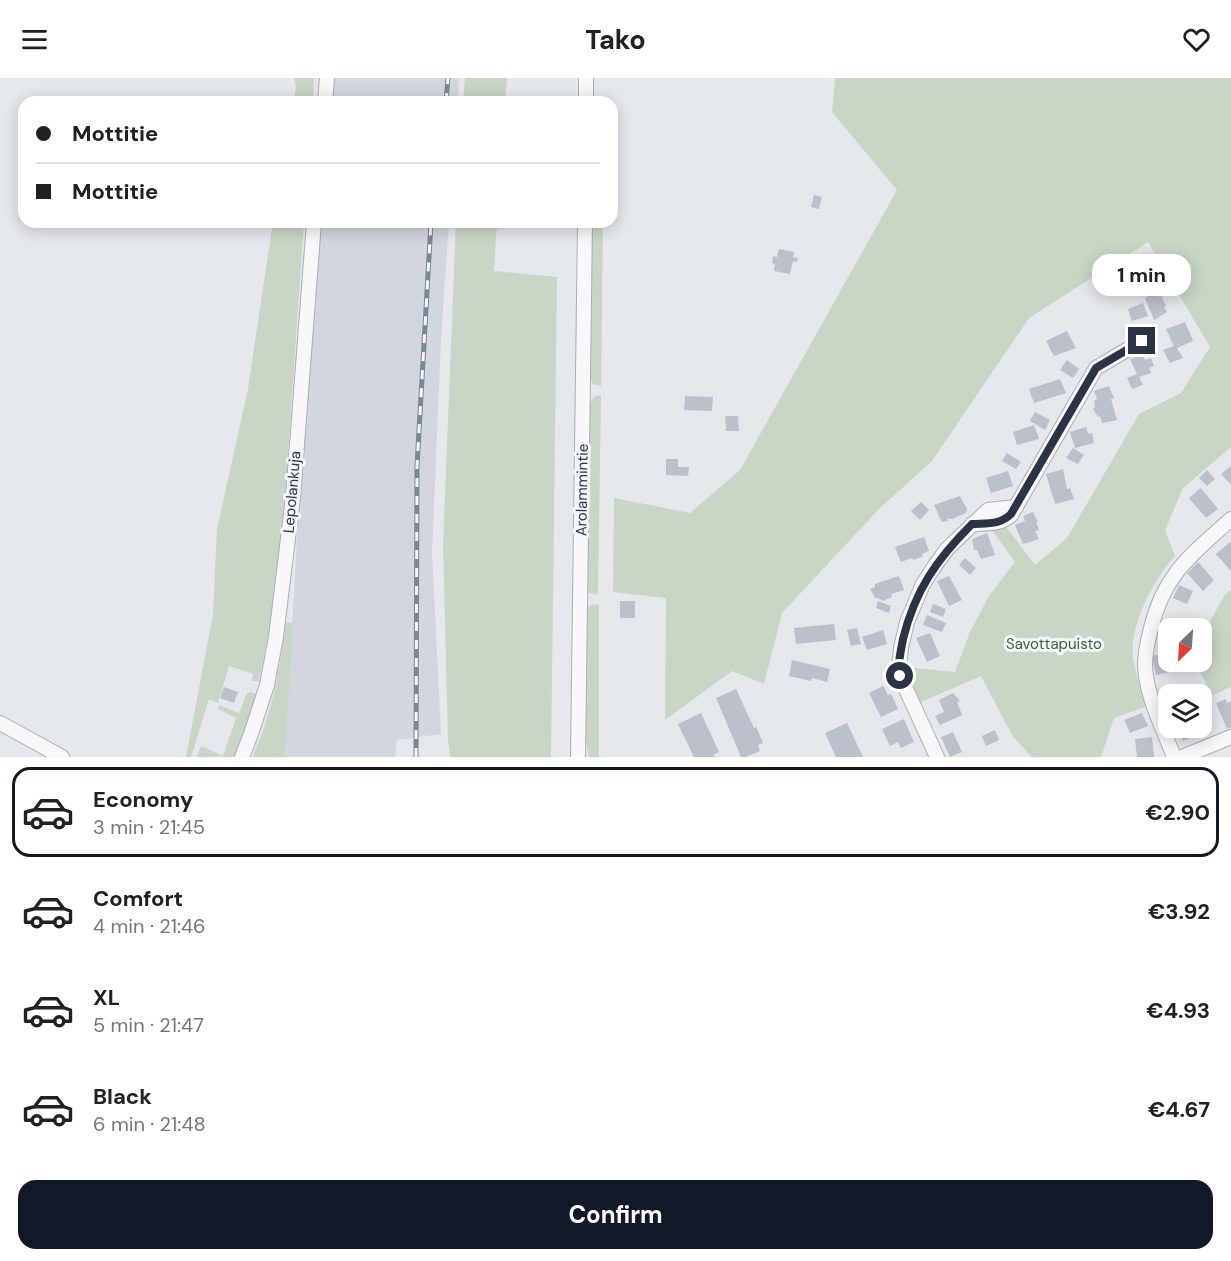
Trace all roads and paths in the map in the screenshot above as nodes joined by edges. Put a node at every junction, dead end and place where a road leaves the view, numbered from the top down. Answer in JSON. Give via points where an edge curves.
{"nodes":[{"id":1,"x":327,"y":78,"type":"edge"},
{"id":2,"x":586,"y":78,"type":"edge"},
{"id":3,"x":326,"y":96,"type":"edge"},
{"id":4,"x":586,"y":96,"type":"edge"},
{"id":5,"x":314,"y":228,"type":"edge"},
{"id":6,"x":585,"y":228,"type":"edge"},
{"id":7,"x":1142,"y":341,"type":"dead end"},
{"id":8,"x":1231,"y":519,"type":"edge"},
{"id":9,"x":0,"y":723,"type":"edge"},
{"id":10,"x":1231,"y":737,"type":"edge"},
{"id":11,"x":1202,"y":753,"type":"edge"},
{"id":12,"x":62,"y":757,"type":"edge"},
{"id":13,"x":242,"y":757,"type":"edge"},
{"id":14,"x":578,"y":757,"type":"edge"},
{"id":15,"x":937,"y":757,"type":"edge"},
{"id":16,"x":1174,"y":757,"type":"edge"},
{"id":17,"x":1182,"y":757,"type":"edge"}],
"edges":[{"from":1,"to":3,"type":"street"},
{"from":2,"to":4,"type":"street"},
{"from":5,"to":13,"type":"street","name":"Lepolankuja","via":[[292,497],[276,637],[267,685]]},
{"from":6,"to":14,"type":"street","name":"Arolammintie"},
{"from":7,"to":15,"type":"street","via":[[1096,368],[1016,507],[1004,521],[972,524],[947,549],[923,584],[907,622],[898,670]]},
{"from":8,"to":16,"type":"street","via":[[1175,572],[1151,630],[1146,652],[1147,679]]},
{"from":9,"to":12,"type":"street"},
{"from":10,"to":11,"type":"street"},
{"from":11,"to":17,"type":"street"}]}
